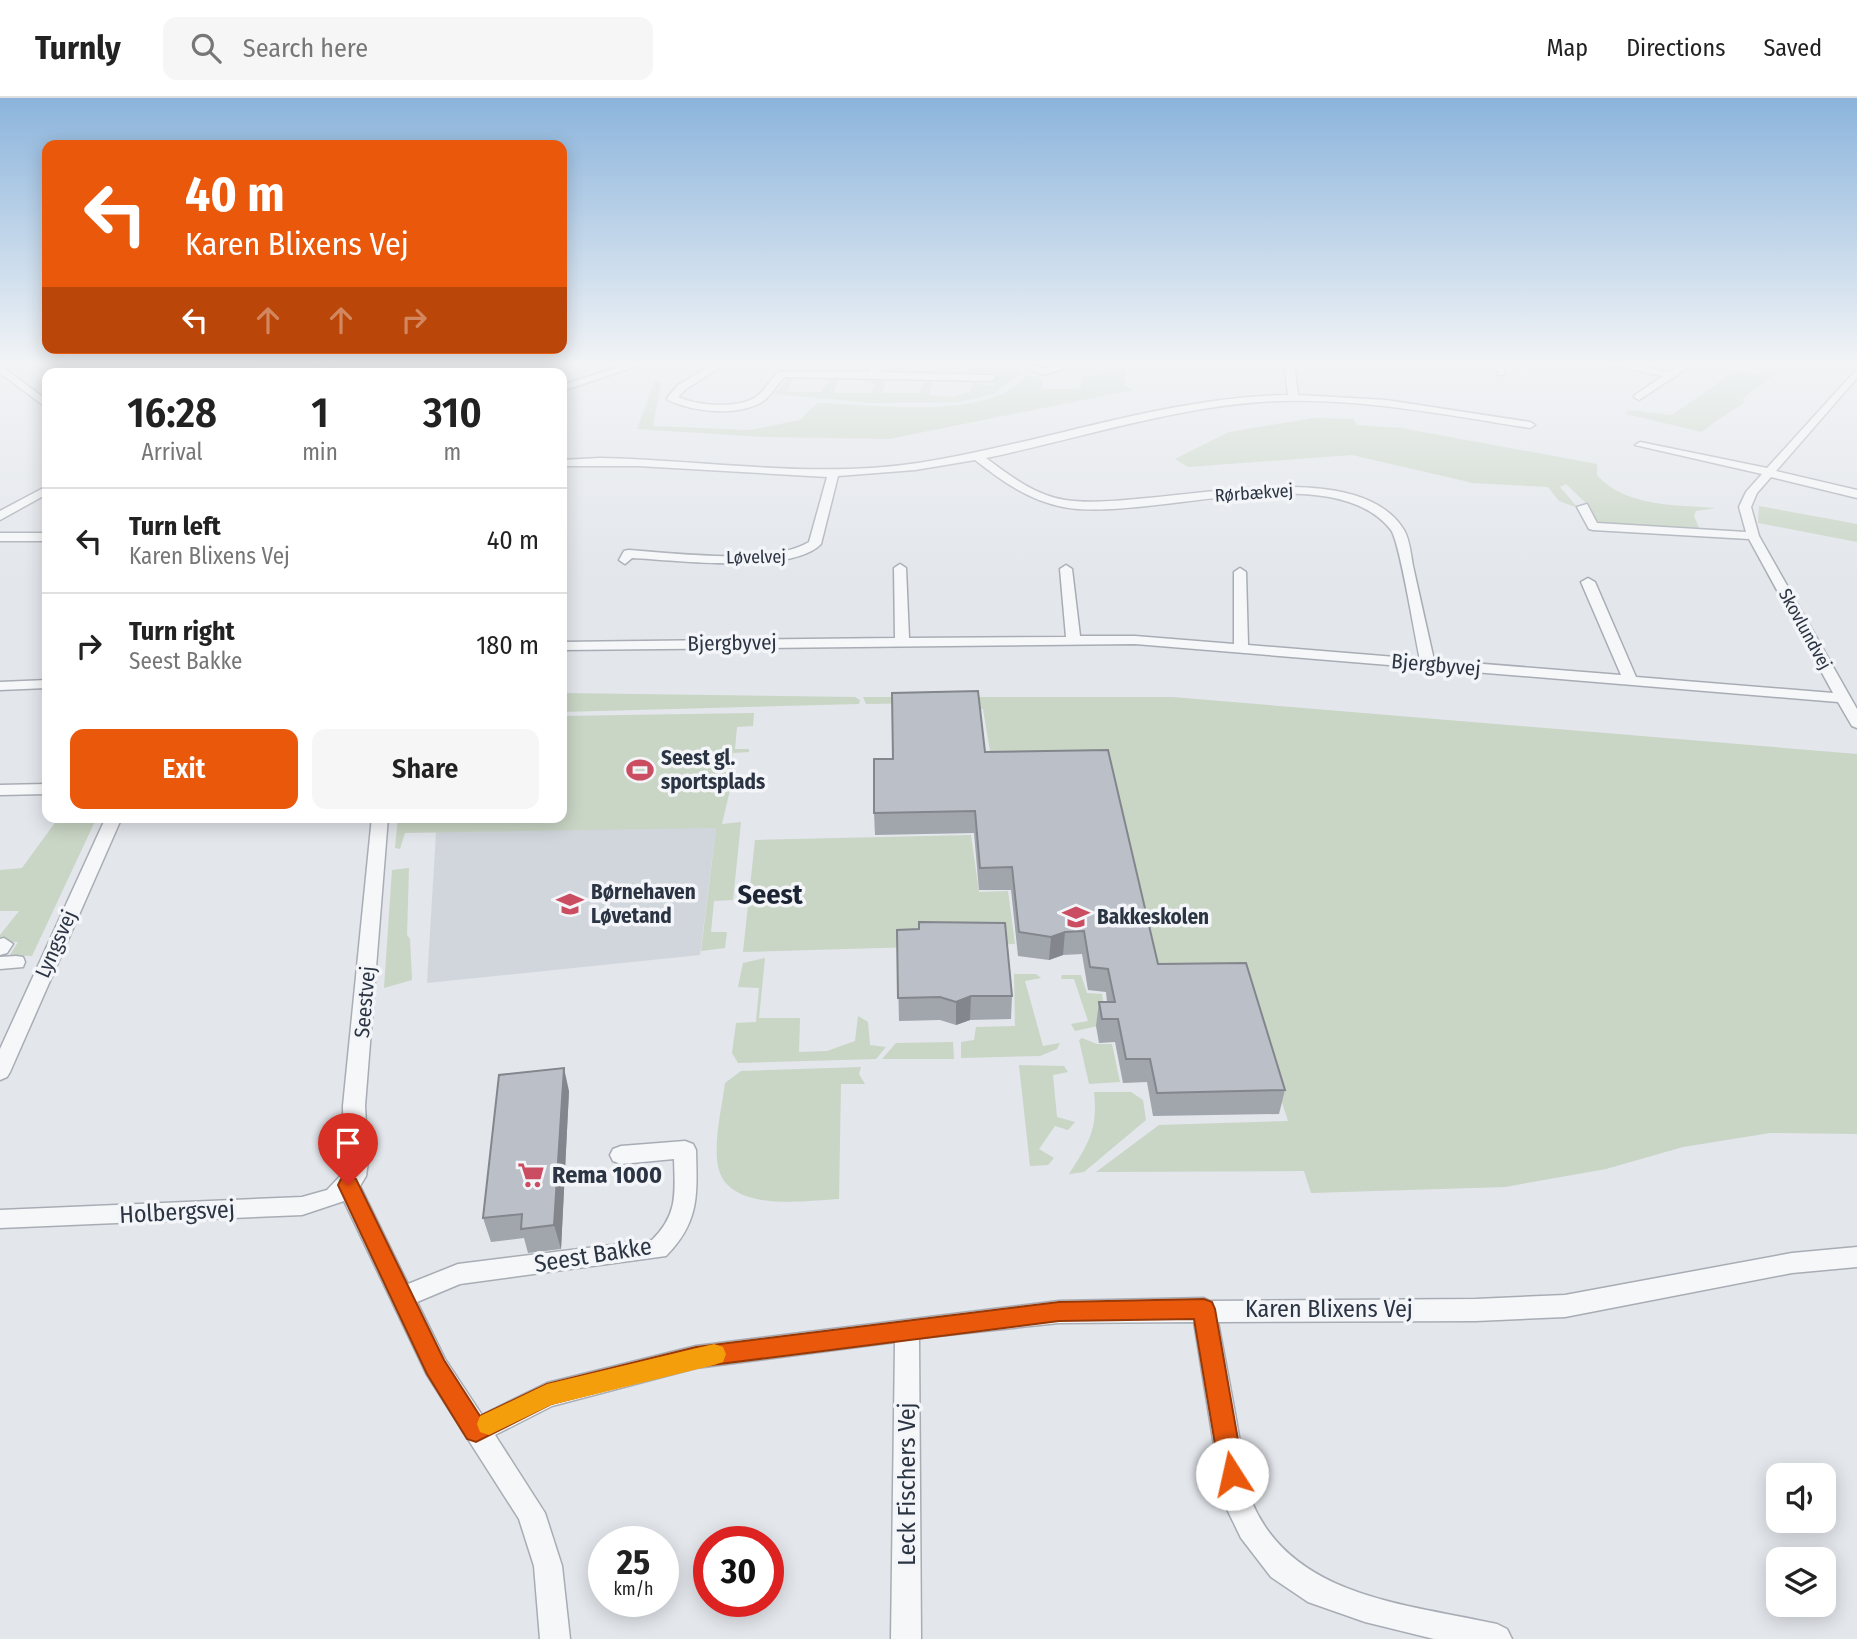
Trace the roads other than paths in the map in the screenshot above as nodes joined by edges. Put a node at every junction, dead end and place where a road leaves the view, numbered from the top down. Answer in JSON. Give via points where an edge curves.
{"nodes":[{"id":1,"x":1071,"y":435,"type":"edge"},
{"id":2,"x":1802,"y":435,"type":"edge"},
{"id":3,"x":1640,"y":445,"type":"dead end"},
{"id":4,"x":975,"y":455,"type":"junction"},
{"id":5,"x":567,"y":463,"type":"edge"},
{"id":6,"x":1770,"y":472,"type":"junction"},
{"id":7,"x":833,"y":474,"type":"junction"},
{"id":8,"x":42,"y":492,"type":"edge"},
{"id":9,"x":1857,"y":494,"type":"edge"},
{"id":10,"x":1583,"y":507,"type":"dead end"},
{"id":11,"x":0,"y":516,"type":"edge"},
{"id":12,"x":1753,"y":536,"type":"junction"},
{"id":13,"x":0,"y":537,"type":"edge"},
{"id":14,"x":42,"y":537,"type":"edge"},
{"id":15,"x":625,"y":560,"type":"dead end"},
{"id":16,"x":900,"y":568,"type":"dead end"},
{"id":17,"x":1066,"y":569,"type":"dead end"},
{"id":18,"x":1240,"y":572,"type":"dead end"},
{"id":19,"x":1588,"y":582,"type":"dead end"},
{"id":20,"x":1073,"y":639,"type":"junction"},
{"id":21,"x":902,"y":640,"type":"junction"},
{"id":22,"x":567,"y":646,"type":"edge"},
{"id":23,"x":1241,"y":649,"type":"junction"},
{"id":24,"x":1428,"y":664,"type":"junction"},
{"id":25,"x":1631,"y":681,"type":"junction"},
{"id":26,"x":42,"y":684,"type":"edge"},
{"id":27,"x":0,"y":686,"type":"edge"},
{"id":28,"x":1843,"y":698,"type":"junction"},
{"id":29,"x":1857,"y":723,"type":"edge"},
{"id":30,"x":42,"y":790,"type":"edge"},
{"id":31,"x":3,"y":794,"type":"edge"},
{"id":32,"x":111,"y":823,"type":"edge"},
{"id":33,"x":379,"y":823,"type":"edge"},
{"id":34,"x":0,"y":1072,"type":"edge"},
{"id":35,"x":621,"y":1155,"type":"dead end"},
{"id":36,"x":348,"y":1185,"type":"junction"},
{"id":37,"x":0,"y":1219,"type":"edge"},
{"id":38,"x":1857,"y":1257,"type":"edge"},
{"id":39,"x":404,"y":1297,"type":"junction"},
{"id":40,"x":1204,"y":1309,"type":"junction"},
{"id":41,"x":907,"y":1329,"type":"junction"},
{"id":42,"x":476,"y":1431,"type":"junction"},
{"id":43,"x":555,"y":1639,"type":"edge"},
{"id":44,"x":906,"y":1639,"type":"edge"},
{"id":45,"x":1497,"y":1639,"type":"edge"}],
"edges":[{"from":1,"to":4,"type":"street"},
{"from":2,"to":6,"type":"street","name":"Skovlundvej"},
{"from":3,"to":6,"type":"street"},
{"from":4,"to":7,"type":"street","via":[[908,468]]},
{"from":4,"to":24,"type":"street","name":"Rørbækvej","via":[[1027,494],[1070,505],[1293,489],[1340,495],[1368,505],[1389,518],[1399,532]]},
{"from":5,"to":7,"type":"street","via":[[646,462]]},
{"from":6,"to":9,"type":"street"},
{"from":6,"to":12,"type":"street","name":"Skovlundvej","via":[[1745,507]]},
{"from":7,"to":15,"type":"street","name":"Løvelvej","via":[[815,544],[800,555],[773,559],[628,554]]},
{"from":8,"to":11,"type":"street"},
{"from":10,"to":12,"type":"street","via":[[1593,526]]},
{"from":12,"to":28,"type":"street","name":"Skovlundvej"},
{"from":13,"to":14,"type":"street"},
{"from":16,"to":21,"type":"street"},
{"from":17,"to":20,"type":"street"},
{"from":18,"to":23,"type":"street"},
{"from":19,"to":25,"type":"street"},
{"from":20,"to":21,"type":"street","name":"Bjergbyvej"},
{"from":20,"to":23,"type":"street","name":"Bjergbyvej"},
{"from":21,"to":22,"type":"street","name":"Bjergbyvej"},
{"from":23,"to":24,"type":"street","name":"Bjergbyvej"},
{"from":24,"to":25,"type":"street","name":"Bjergbyvej"},
{"from":25,"to":28,"type":"street","name":"Bjergbyvej"},
{"from":26,"to":27,"type":"street"},
{"from":28,"to":29,"type":"street","name":"Skovlundvej"},
{"from":30,"to":31,"type":"street"},
{"from":32,"to":34,"type":"street","name":"Lyngsvej"},
{"from":33,"to":36,"type":"street","name":"Seestvej","via":[[355,1106],[357,1162]]},
{"from":35,"to":39,"type":"street","name":"Seest Bakke","via":[[685,1150],[684,1219],[658,1249],[458,1274]]},
{"from":36,"to":37,"type":"street","name":"Holbergsvej","via":[[334,1197],[302,1206]]},
{"from":36,"to":39,"type":"street"},
{"from":38,"to":40,"type":"street","name":"Karen Blixens Vej","via":[[1792,1263],[1565,1306]]},
{"from":39,"to":42,"type":"street","via":[[436,1367]]},
{"from":40,"to":41,"type":"street","name":"Karen Blixens Vej","via":[[1059,1311]]},
{"from":40,"to":45,"type":"street","via":[[1237,1501],[1250,1530],[1270,1557],[1314,1591],[1339,1602]]},
{"from":41,"to":42,"type":"street","name":"Karen Blixens Vej","via":[[696,1357],[547,1395]]},
{"from":41,"to":44,"type":"street","name":"Leck Fischers Vej"},
{"from":42,"to":43,"type":"street","via":[[531,1513],[548,1566]]}]}
